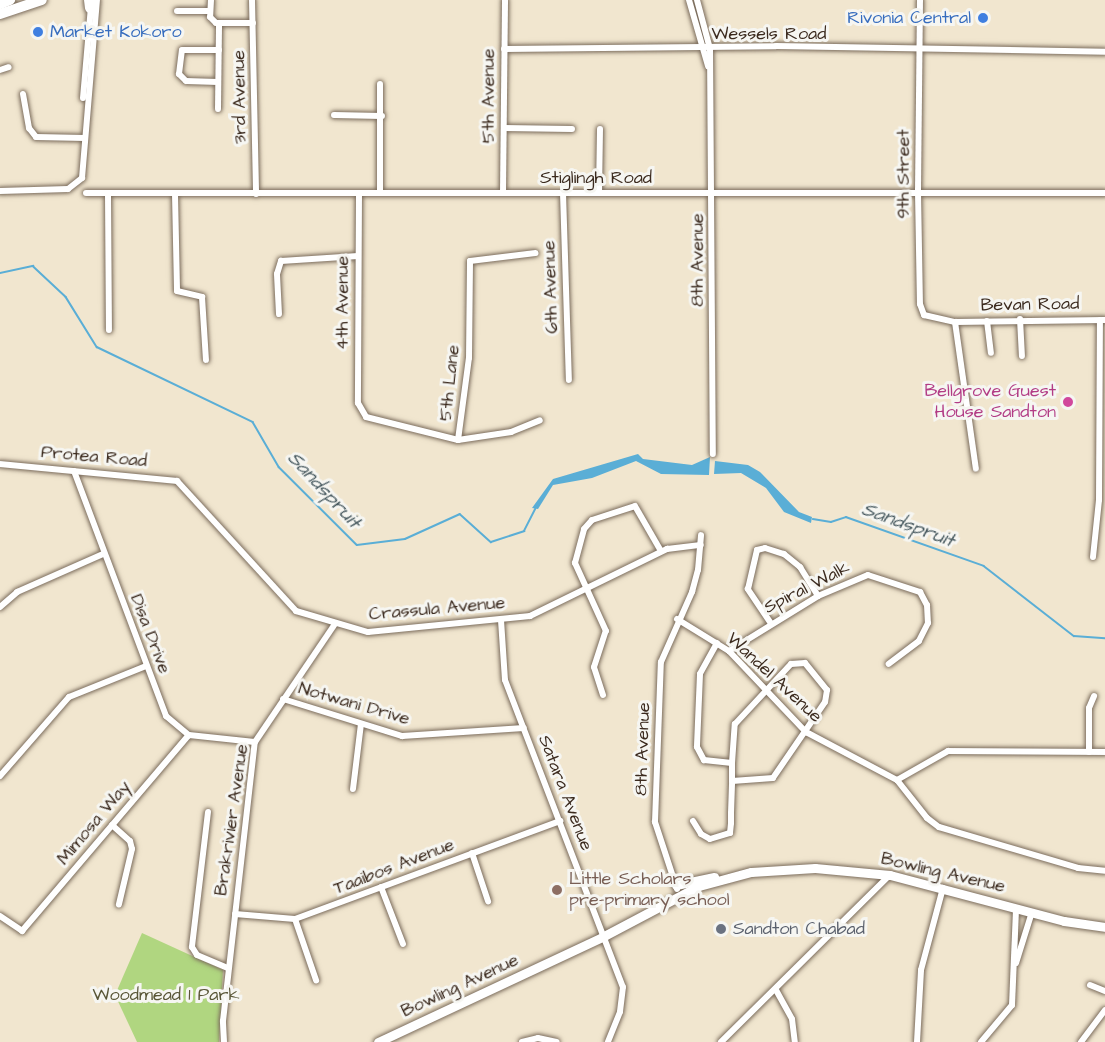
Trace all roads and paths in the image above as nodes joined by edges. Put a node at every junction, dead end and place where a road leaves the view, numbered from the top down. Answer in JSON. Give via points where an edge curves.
{"nodes":[{"id":1,"x":10,"y":0,"type":"edge"},
{"id":2,"x":42,"y":0,"type":"edge"},
{"id":3,"x":211,"y":0,"type":"edge"},
{"id":4,"x":252,"y":0,"type":"edge"},
{"id":5,"x":505,"y":0,"type":"edge"},
{"id":6,"x":689,"y":0,"type":"edge"},
{"id":7,"x":697,"y":0,"type":"edge"},
{"id":8,"x":920,"y":0,"type":"edge"},
{"id":9,"x":92,"y":2,"type":"edge"},
{"id":10,"x":0,"y":4,"type":"edge"},
{"id":11,"x":177,"y":11,"type":"dead end"},
{"id":12,"x":210,"y":11,"type":"junction"},
{"id":13,"x":0,"y":14,"type":"edge"},
{"id":14,"x":253,"y":23,"type":"junction"},
{"id":15,"x":219,"y":24,"type":"junction"},
{"id":16,"x":504,"y":49,"type":"junction"},
{"id":17,"x":707,"y":49,"type":"junction"},
{"id":18,"x":219,"y":50,"type":"junction"},
{"id":19,"x":920,"y":51,"type":"junction"},
{"id":20,"x":1105,"y":52,"type":"edge"},
{"id":21,"x":9,"y":67,"type":"dead end"},
{"id":22,"x":0,"y":70,"type":"edge"},
{"id":23,"x":218,"y":82,"type":"junction"},
{"id":24,"x":380,"y":84,"type":"dead end"},
{"id":25,"x":23,"y":94,"type":"dead end"},
{"id":26,"x":218,"y":109,"type":"dead end"},
{"id":27,"x":334,"y":115,"type":"dead end"},
{"id":28,"x":382,"y":116,"type":"junction"},
{"id":29,"x":84,"y":119,"type":"junction"},
{"id":30,"x":504,"y":128,"type":"junction"},
{"id":31,"x":572,"y":129,"type":"dead end"},
{"id":32,"x":600,"y":129,"type":"dead end"},
{"id":33,"x":85,"y":138,"type":"junction"},
{"id":34,"x":0,"y":191,"type":"edge"},
{"id":35,"x":918,"y":192,"type":"junction"},
{"id":36,"x":86,"y":193,"type":"dead end"},
{"id":37,"x":380,"y":193,"type":"junction"},
{"id":38,"x":503,"y":193,"type":"junction"},
{"id":39,"x":563,"y":193,"type":"junction"},
{"id":40,"x":599,"y":193,"type":"junction"},
{"id":41,"x":710,"y":193,"type":"junction"},
{"id":42,"x":1105,"y":193,"type":"edge"},
{"id":43,"x":108,"y":194,"type":"junction"},
{"id":44,"x":175,"y":194,"type":"junction"},
{"id":45,"x":256,"y":194,"type":"junction"},
{"id":46,"x":359,"y":194,"type":"junction"},
{"id":47,"x":536,"y":253,"type":"dead end"},
{"id":48,"x":358,"y":256,"type":"junction"},
{"id":49,"x":279,"y":314,"type":"dead end"},
{"id":50,"x":1020,"y":319,"type":"junction"},
{"id":51,"x":1103,"y":320,"type":"edge"},
{"id":52,"x":987,"y":321,"type":"junction"},
{"id":53,"x":955,"y":322,"type":"junction"},
{"id":54,"x":109,"y":330,"type":"dead end"},
{"id":55,"x":991,"y":353,"type":"dead end"},
{"id":56,"x":1022,"y":356,"type":"dead end"},
{"id":57,"x":206,"y":360,"type":"dead end"},
{"id":58,"x":569,"y":380,"type":"dead end"},
{"id":59,"x":360,"y":412,"type":"joint"},
{"id":60,"x":540,"y":420,"type":"dead end"},
{"id":61,"x":458,"y":440,"type":"junction"},
{"id":62,"x":713,"y":454,"type":"dead end"},
{"id":63,"x":0,"y":464,"type":"edge"},
{"id":64,"x":976,"y":469,"type":"dead end"},
{"id":65,"x":74,"y":471,"type":"junction"},
{"id":66,"x":183,"y":485,"type":"joint"},
{"id":67,"x":701,"y":535,"type":"dead end"},
{"id":68,"x":700,"y":545,"type":"junction"},
{"id":69,"x":661,"y":551,"type":"junction"},
{"id":70,"x":103,"y":554,"type":"junction"},
{"id":71,"x":1093,"y":557,"type":"dead end"},
{"id":72,"x":586,"y":591,"type":"junction"},
{"id":73,"x":818,"y":596,"type":"junction"},
{"id":74,"x":0,"y":608,"type":"edge"},
{"id":75,"x":677,"y":619,"type":"junction"},
{"id":76,"x":501,"y":620,"type":"junction"},
{"id":77,"x":770,"y":622,"type":"junction"},
{"id":78,"x":335,"y":624,"type":"junction"},
{"id":79,"x":717,"y":643,"type":"junction"},
{"id":80,"x":729,"y":651,"type":"junction"},
{"id":81,"x":889,"y":664,"type":"dead end"},
{"id":82,"x":146,"y":666,"type":"junction"},
{"id":83,"x":766,"y":691,"type":"junction"},
{"id":84,"x":603,"y":695,"type":"dead end"},
{"id":85,"x":1094,"y":696,"type":"dead end"},
{"id":86,"x":283,"y":699,"type":"junction"},
{"id":87,"x":361,"y":724,"type":"junction"},
{"id":88,"x":524,"y":728,"type":"junction"},
{"id":89,"x":806,"y":732,"type":"junction"},
{"id":90,"x":189,"y":735,"type":"junction"},
{"id":91,"x":255,"y":742,"type":"junction"},
{"id":92,"x":1089,"y":752,"type":"junction"},
{"id":93,"x":1105,"y":752,"type":"edge"},
{"id":94,"x":732,"y":762,"type":"junction"},
{"id":95,"x":0,"y":776,"type":"edge"},
{"id":96,"x":897,"y":780,"type":"junction"},
{"id":97,"x":732,"y":781,"type":"junction"},
{"id":98,"x":353,"y":789,"type":"dead end"},
{"id":99,"x":208,"y":812,"type":"dead end"},
{"id":100,"x":560,"y":821,"type":"junction"},
{"id":101,"x":693,"y":821,"type":"dead end"},
{"id":102,"x":112,"y":825,"type":"junction"},
{"id":103,"x":472,"y":853,"type":"junction"},
{"id":104,"x":1105,"y":871,"type":"edge"},
{"id":105,"x":890,"y":875,"type":"junction"},
{"id":106,"x":724,"y":877,"type":"junction"},
{"id":107,"x":676,"y":885,"type":"junction"},
{"id":108,"x":381,"y":887,"type":"junction"},
{"id":109,"x":943,"y":887,"type":"junction"},
{"id":110,"x":680,"y":896,"type":"junction"},
{"id":111,"x":488,"y":902,"type":"dead end"},
{"id":112,"x":119,"y":904,"type":"dead end"},
{"id":113,"x":1016,"y":908,"type":"junction"},
{"id":114,"x":1032,"y":912,"type":"junction"},
{"id":115,"x":235,"y":914,"type":"junction"},
{"id":116,"x":0,"y":916,"type":"edge"},
{"id":117,"x":295,"y":919,"type":"junction"},
{"id":118,"x":1105,"y":927,"type":"edge"},
{"id":119,"x":604,"y":936,"type":"junction"},
{"id":120,"x":403,"y":944,"type":"dead end"},
{"id":121,"x":1015,"y":964,"type":"junction"},
{"id":122,"x":228,"y":968,"type":"junction"},
{"id":123,"x":316,"y":980,"type":"dead end"},
{"id":124,"x":1090,"y":985,"type":"dead end"},
{"id":125,"x":776,"y":990,"type":"junction"},
{"id":126,"x":1105,"y":991,"type":"edge"},
{"id":127,"x":1105,"y":1010,"type":"edge"},
{"id":128,"x":224,"y":1042,"type":"edge"},
{"id":129,"x":378,"y":1042,"type":"edge"},
{"id":130,"x":522,"y":1042,"type":"edge"},
{"id":131,"x":557,"y":1042,"type":"edge"},
{"id":132,"x":608,"y":1042,"type":"edge"},
{"id":133,"x":721,"y":1042,"type":"edge"},
{"id":134,"x":795,"y":1042,"type":"edge"},
{"id":135,"x":917,"y":1042,"type":"edge"},
{"id":136,"x":981,"y":1042,"type":"edge"},
{"id":137,"x":1082,"y":1042,"type":"edge"}],
"edges":[{"from":1,"to":10,"type":"main road"},
{"from":2,"to":13,"type":"main road"},
{"from":3,"to":12,"type":"street"},
{"from":4,"to":14,"type":"street","name":"3rd Avenue"},
{"from":5,"to":16,"type":"street","name":"5th Avenue"},
{"from":6,"to":17,"type":"street"},
{"from":7,"to":17,"type":"street"},
{"from":8,"to":19,"type":"street","name":"9th Street"},
{"from":9,"to":29,"type":"street"},
{"from":9,"to":29,"type":"street"},
{"from":11,"to":12,"type":"street"},
{"from":12,"to":15,"type":"street","via":[[211,20]]},
{"from":14,"to":15,"type":"street"},
{"from":14,"to":45,"type":"street","name":"3rd Avenue"},
{"from":15,"to":18,"type":"street"},
{"from":16,"to":17,"type":"street","name":"Wessels Road"},
{"from":16,"to":30,"type":"street","name":"5th Avenue"},
{"from":17,"to":19,"type":"street","name":"Wessels Road","via":[[776,46]]},
{"from":17,"to":41,"type":"street","name":"8th Avenue"},
{"from":18,"to":23,"type":"street"},
{"from":18,"to":23,"type":"street","via":[[182,50],[178,74],[186,81]]},
{"from":19,"to":20,"type":"street","name":"Wessels Road"},
{"from":19,"to":35,"type":"street","name":"9th Street"},
{"from":21,"to":22,"type":"street"},
{"from":23,"to":26,"type":"street"},
{"from":24,"to":28,"type":"street"},
{"from":25,"to":33,"type":"street","via":[[29,128],[36,137]]},
{"from":27,"to":28,"type":"street"},
{"from":28,"to":37,"type":"street"},
{"from":29,"to":33,"type":"street"},
{"from":30,"to":31,"type":"street"},
{"from":30,"to":38,"type":"street","name":"5th Avenue"},
{"from":32,"to":40,"type":"street"},
{"from":33,"to":34,"type":"street","via":[[85,169],[80,182],[68,189]]},
{"from":35,"to":41,"type":"street","name":"Stiglingh Road"},
{"from":35,"to":42,"type":"street","name":"Stiglingh Road"},
{"from":35,"to":53,"type":"street","name":"9th Street","via":[[921,310],[929,319]]},
{"from":36,"to":43,"type":"street","name":"Stiglingh Road"},
{"from":37,"to":38,"type":"street","name":"Stiglingh Road"},
{"from":37,"to":46,"type":"street","name":"Stiglingh Road"},
{"from":38,"to":39,"type":"street","name":"Stiglingh Road"},
{"from":39,"to":40,"type":"street","name":"Stiglingh Road"},
{"from":39,"to":58,"type":"street","name":"6th Avenue"},
{"from":40,"to":41,"type":"street","name":"Stiglingh Road"},
{"from":41,"to":62,"type":"street","name":"8th Avenue"},
{"from":43,"to":44,"type":"street","name":"Stiglingh Road"},
{"from":43,"to":54,"type":"street"},
{"from":44,"to":45,"type":"street","name":"Stiglingh Road"},
{"from":44,"to":57,"type":"street","via":[[177,291],[202,297]]},
{"from":45,"to":46,"type":"street","name":"Stiglingh Road"},
{"from":46,"to":48,"type":"street","name":"4th Avenue"},
{"from":47,"to":61,"type":"street","name":"5th Lane","via":[[470,261],[469,358]]},
{"from":48,"to":49,"type":"street","via":[[281,261],[277,274]]},
{"from":48,"to":59,"type":"street","name":"4th Avenue"},
{"from":50,"to":51,"type":"street","name":"Bevan Road"},
{"from":50,"to":52,"type":"street","name":"Bevan Road"},
{"from":50,"to":56,"type":"street"},
{"from":51,"to":71,"type":"street","via":[[1099,500]]},
{"from":52,"to":53,"type":"street","name":"Bevan Road"},
{"from":52,"to":55,"type":"street"},
{"from":53,"to":64,"type":"street"},
{"from":59,"to":61,"type":"street","name":"5th Lane","via":[[366,417]]},
{"from":60,"to":61,"type":"street","via":[[511,432]]},
{"from":63,"to":65,"type":"street","name":"Protea Road"},
{"from":65,"to":66,"type":"street","name":"Protea Road","via":[[168,478]]},
{"from":65,"to":70,"type":"street","name":"Disa Drive"},
{"from":66,"to":78,"type":"street","name":"Crassula Avenue","via":[[296,611]]},
{"from":67,"to":68,"type":"street","name":"8th Avenue"},
{"from":68,"to":69,"type":"street","name":"Crassula Avenue"},
{"from":68,"to":75,"type":"street","name":"8th Avenue","via":[[695,581]]},
{"from":69,"to":72,"type":"street","name":"Crassula Avenue"},
{"from":69,"to":72,"type":"street","via":[[638,507],[630,505],[592,520],[584,529],[575,559]]},
{"from":70,"to":74,"type":"street","via":[[17,592]]},
{"from":70,"to":82,"type":"street","name":"Disa Drive"},
{"from":72,"to":76,"type":"street","name":"Crassula Avenue","via":[[546,611]]},
{"from":72,"to":84,"type":"street","via":[[606,631],[594,667]]},
{"from":73,"to":77,"type":"street","name":"Spiral Walk"},
{"from":73,"to":77,"type":"street","via":[[801,567],[784,554],[765,548],[757,550],[747,589]]},
{"from":73,"to":81,"type":"street","name":"Spiral Walk","via":[[868,575],[923,594],[928,615],[925,631],[916,645]]},
{"from":75,"to":79,"type":"street","name":"Wandel Avenue"},
{"from":75,"to":107,"type":"street","name":"8th Avenue","via":[[661,662],[655,808],[660,844]]},
{"from":76,"to":78,"type":"street","name":"Crassula Avenue","via":[[376,633]]},
{"from":76,"to":88,"type":"street","name":"Satara Avenue","via":[[505,680]]},
{"from":77,"to":80,"type":"street","name":"Spiral Walk"},
{"from":78,"to":86,"type":"street","name":"Brakrivier Avenue"},
{"from":79,"to":80,"type":"street","name":"Wandel Avenue"},
{"from":79,"to":94,"type":"street","via":[[701,671],[697,747],[705,760]]},
{"from":80,"to":83,"type":"street","name":"Wandel Avenue"},
{"from":82,"to":90,"type":"street","name":"Disa Drive","via":[[164,712]]},
{"from":82,"to":95,"type":"street","via":[[69,698]]},
{"from":83,"to":89,"type":"street","name":"Wandel Avenue"},
{"from":83,"to":89,"type":"street","via":[[792,664],[805,663],[828,693]]},
{"from":83,"to":94,"type":"street","via":[[735,724]]},
{"from":85,"to":92,"type":"street","via":[[1089,708]]},
{"from":86,"to":87,"type":"street","name":"Notwani Drive"},
{"from":86,"to":91,"type":"street","name":"Brakrivier Avenue"},
{"from":87,"to":88,"type":"street","name":"Notwani Drive","via":[[415,737]]},
{"from":87,"to":98,"type":"street"},
{"from":88,"to":100,"type":"street","name":"Satara Avenue"},
{"from":89,"to":96,"type":"street","name":"Wandel Avenue"},
{"from":89,"to":97,"type":"street","via":[[773,778]]},
{"from":90,"to":91,"type":"street"},
{"from":90,"to":102,"type":"street","name":"Mimosa Way"},
{"from":91,"to":115,"type":"street","name":"Brakrivier Avenue"},
{"from":92,"to":93,"type":"street"},
{"from":92,"to":96,"type":"street","via":[[948,751]]},
{"from":94,"to":97,"type":"street"},
{"from":96,"to":104,"type":"street","name":"Wandel Avenue","via":[[927,818],[949,832],[1078,868]]},
{"from":97,"to":101,"type":"street","via":[[730,833],[710,839],[701,834]]},
{"from":99,"to":122,"type":"street","via":[[192,947],[197,955]]},
{"from":100,"to":103,"type":"street","name":"Taaibos Avenue"},
{"from":100,"to":119,"type":"street","name":"Satara Avenue"},
{"from":102,"to":112,"type":"street","via":[[129,839],[132,849]]},
{"from":102,"to":116,"type":"street","name":"Mimosa Way","via":[[22,931]]},
{"from":103,"to":108,"type":"street","name":"Taaibos Avenue"},
{"from":103,"to":111,"type":"street"},
{"from":105,"to":106,"type":"main road","name":"Bowling Avenue","via":[[815,868]]},
{"from":105,"to":109,"type":"main road","name":"Bowling Avenue"},
{"from":105,"to":125,"type":"street"},
{"from":106,"to":107,"type":"main road"},
{"from":106,"to":110,"type":"main road","name":"Bowling Avenue"},
{"from":107,"to":110,"type":"street","name":"8th Avenue"},
{"from":108,"to":117,"type":"street","name":"Taaibos Avenue"},
{"from":108,"to":120,"type":"street"},
{"from":109,"to":113,"type":"main road","name":"Bowling Avenue"},
{"from":109,"to":135,"type":"street","via":[[921,970]]},
{"from":110,"to":119,"type":"main road","name":"Bowling Avenue"},
{"from":113,"to":114,"type":"main road","name":"Bowling Avenue"},
{"from":113,"to":121,"type":"street"},
{"from":114,"to":118,"type":"main road","name":"Bowling Avenue"},
{"from":114,"to":121,"type":"street"},
{"from":115,"to":117,"type":"street","name":"Taaibos Avenue"},
{"from":115,"to":122,"type":"street","name":"Brakrivier Avenue"},
{"from":117,"to":123,"type":"street"},
{"from":119,"to":129,"type":"main road","name":"Bowling Avenue"},
{"from":119,"to":132,"type":"street","name":"Satara Avenue","via":[[624,994]]},
{"from":121,"to":136,"type":"street","via":[[1011,1008]]},
{"from":122,"to":128,"type":"street","name":"Brakrivier Avenue"},
{"from":124,"to":126,"type":"street"},
{"from":125,"to":133,"type":"street"},
{"from":125,"to":134,"type":"street","via":[[792,1019]]},
{"from":127,"to":137,"type":"street"},
{"from":130,"to":131,"type":"street","via":[[538,1038]]}]}
